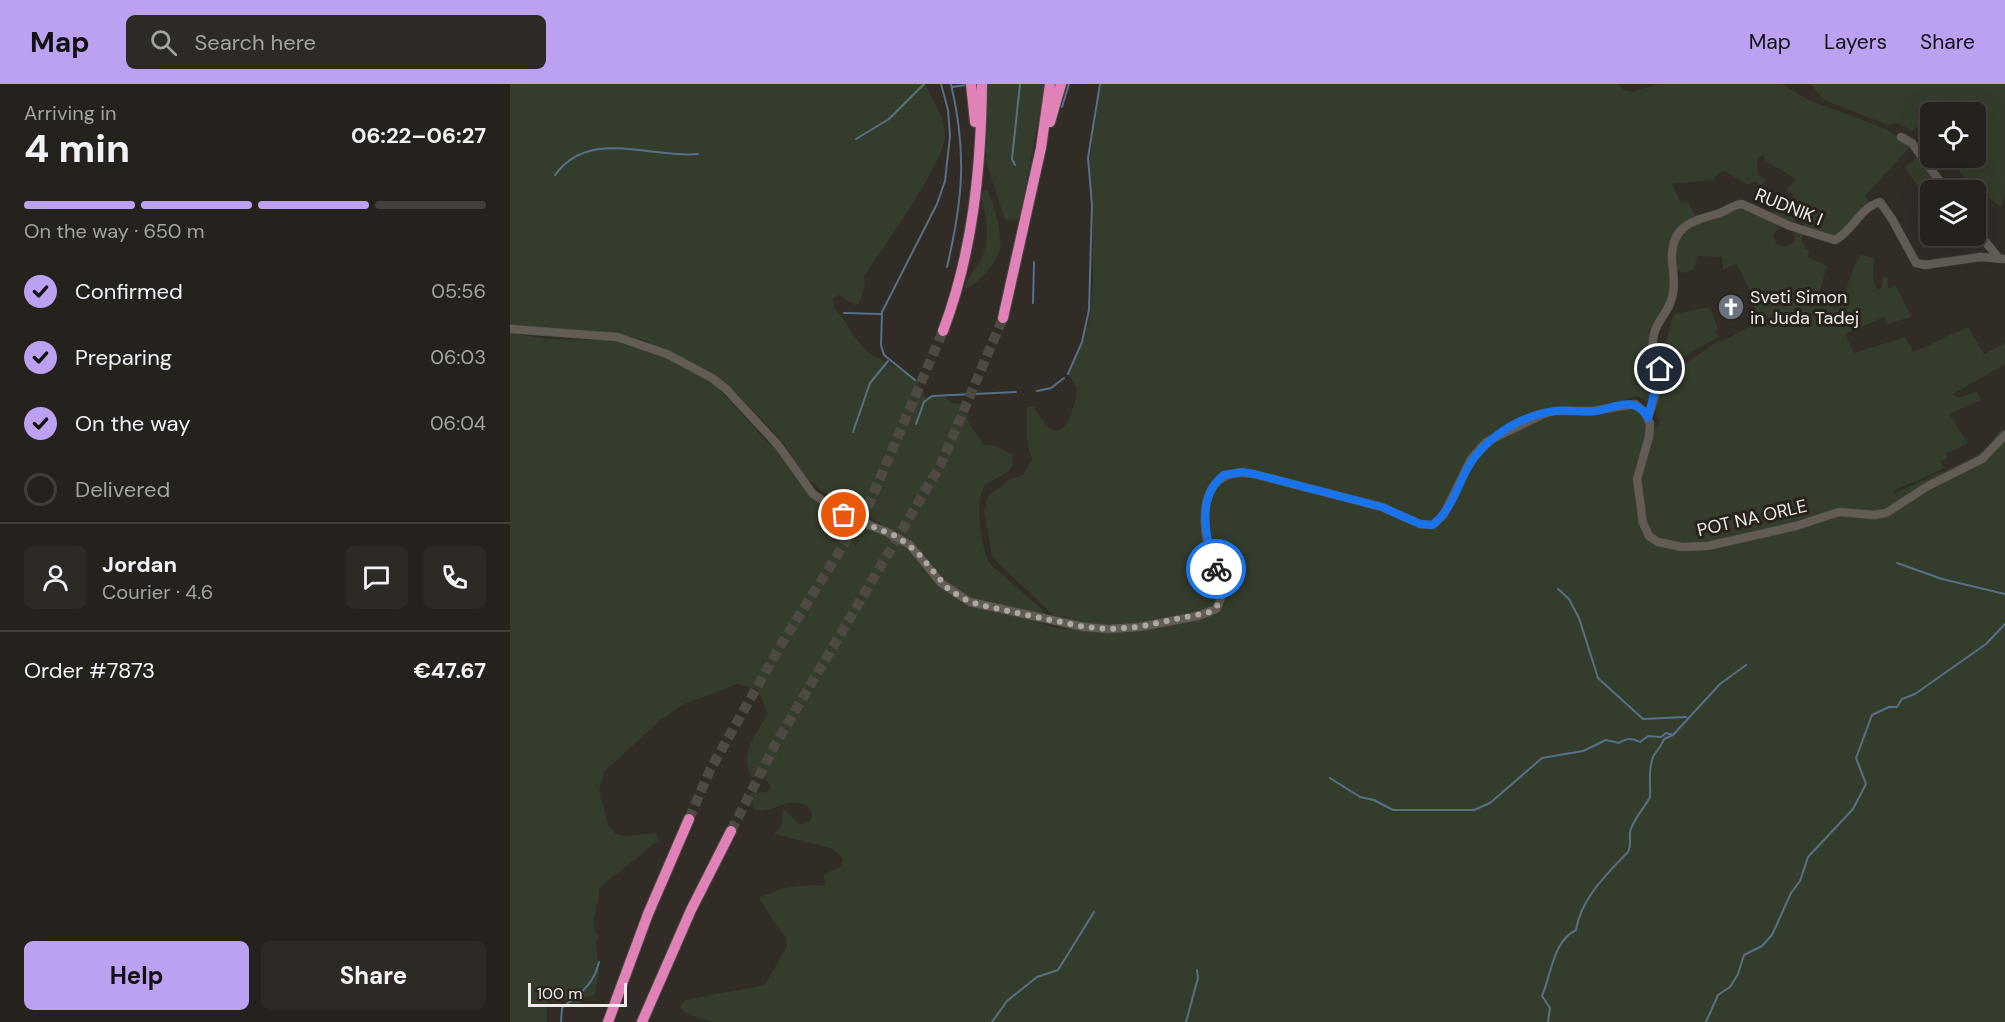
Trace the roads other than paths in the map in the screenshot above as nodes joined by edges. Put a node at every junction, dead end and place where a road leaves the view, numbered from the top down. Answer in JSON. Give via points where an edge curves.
{"nodes":[{"id":1,"x":971,"y":84,"type":"edge"},
{"id":2,"x":982,"y":84,"type":"edge"},
{"id":3,"x":1050,"y":84,"type":"edge"},
{"id":4,"x":1061,"y":84,"type":"edge"},
{"id":5,"x":1901,"y":137,"type":"dead end"},
{"id":6,"x":1041,"y":148,"type":"junction"},
{"id":7,"x":980,"y":149,"type":"junction"},
{"id":8,"x":1939,"y":180,"type":"edge"},
{"id":9,"x":1986,"y":241,"type":"edge"},
{"id":10,"x":2001,"y":257,"type":"edge"},
{"id":11,"x":1003,"y":318,"type":"tunnel mouth"},
{"id":12,"x":510,"y":329,"type":"edge"},
{"id":13,"x":944,"y":332,"type":"tunnel mouth"},
{"id":14,"x":1648,"y":418,"type":"junction"},
{"id":15,"x":2005,"y":435,"type":"edge"},
{"id":16,"x":688,"y":819,"type":"tunnel mouth"},
{"id":17,"x":731,"y":831,"type":"tunnel mouth"},
{"id":18,"x":608,"y":1022,"type":"edge"},
{"id":19,"x":642,"y":1022,"type":"edge"}],
"edges":[{"from":1,"to":7,"type":"highway"},
{"from":2,"to":7,"type":"highway"},
{"from":3,"to":6,"type":"highway"},
{"from":4,"to":6,"type":"highway"},
{"from":5,"to":8,"type":"street","via":[[1916,148]]},
{"from":6,"to":11,"type":"highway"},
{"from":7,"to":13,"type":"highway","via":[[968,244]]},
{"from":9,"to":10,"type":"street"},
{"from":10,"to":14,"type":"street","name":"RUDNIK I","via":[[1916,263],[1880,202],[1867,207],[1835,240],[1790,226],[1742,204],[1692,221],[1676,237],[1670,306],[1655,330],[1652,352],[1660,377]]},
{"from":12,"to":14,"type":"street","via":[[616,337],[667,354],[726,389],[778,445],[813,494],[844,515],[909,545],[941,583],[959,596],[985,606],[1109,629],[1198,616],[1216,609],[1223,593],[1209,549],[1205,514],[1212,488],[1224,475],[1254,474],[1382,507],[1426,526],[1444,514],[1471,459],[1486,442],[1526,421],[1555,411],[1593,411],[1628,403],[1641,407]]},
{"from":14,"to":15,"type":"street","name":"POT NA ORLE","via":[[1649,437],[1637,479],[1643,523],[1652,539],[1682,547],[1708,546],[1839,512],[1886,513],[1982,459]]},
{"from":16,"to":18,"type":"highway"},
{"from":17,"to":19,"type":"highway"}]}
